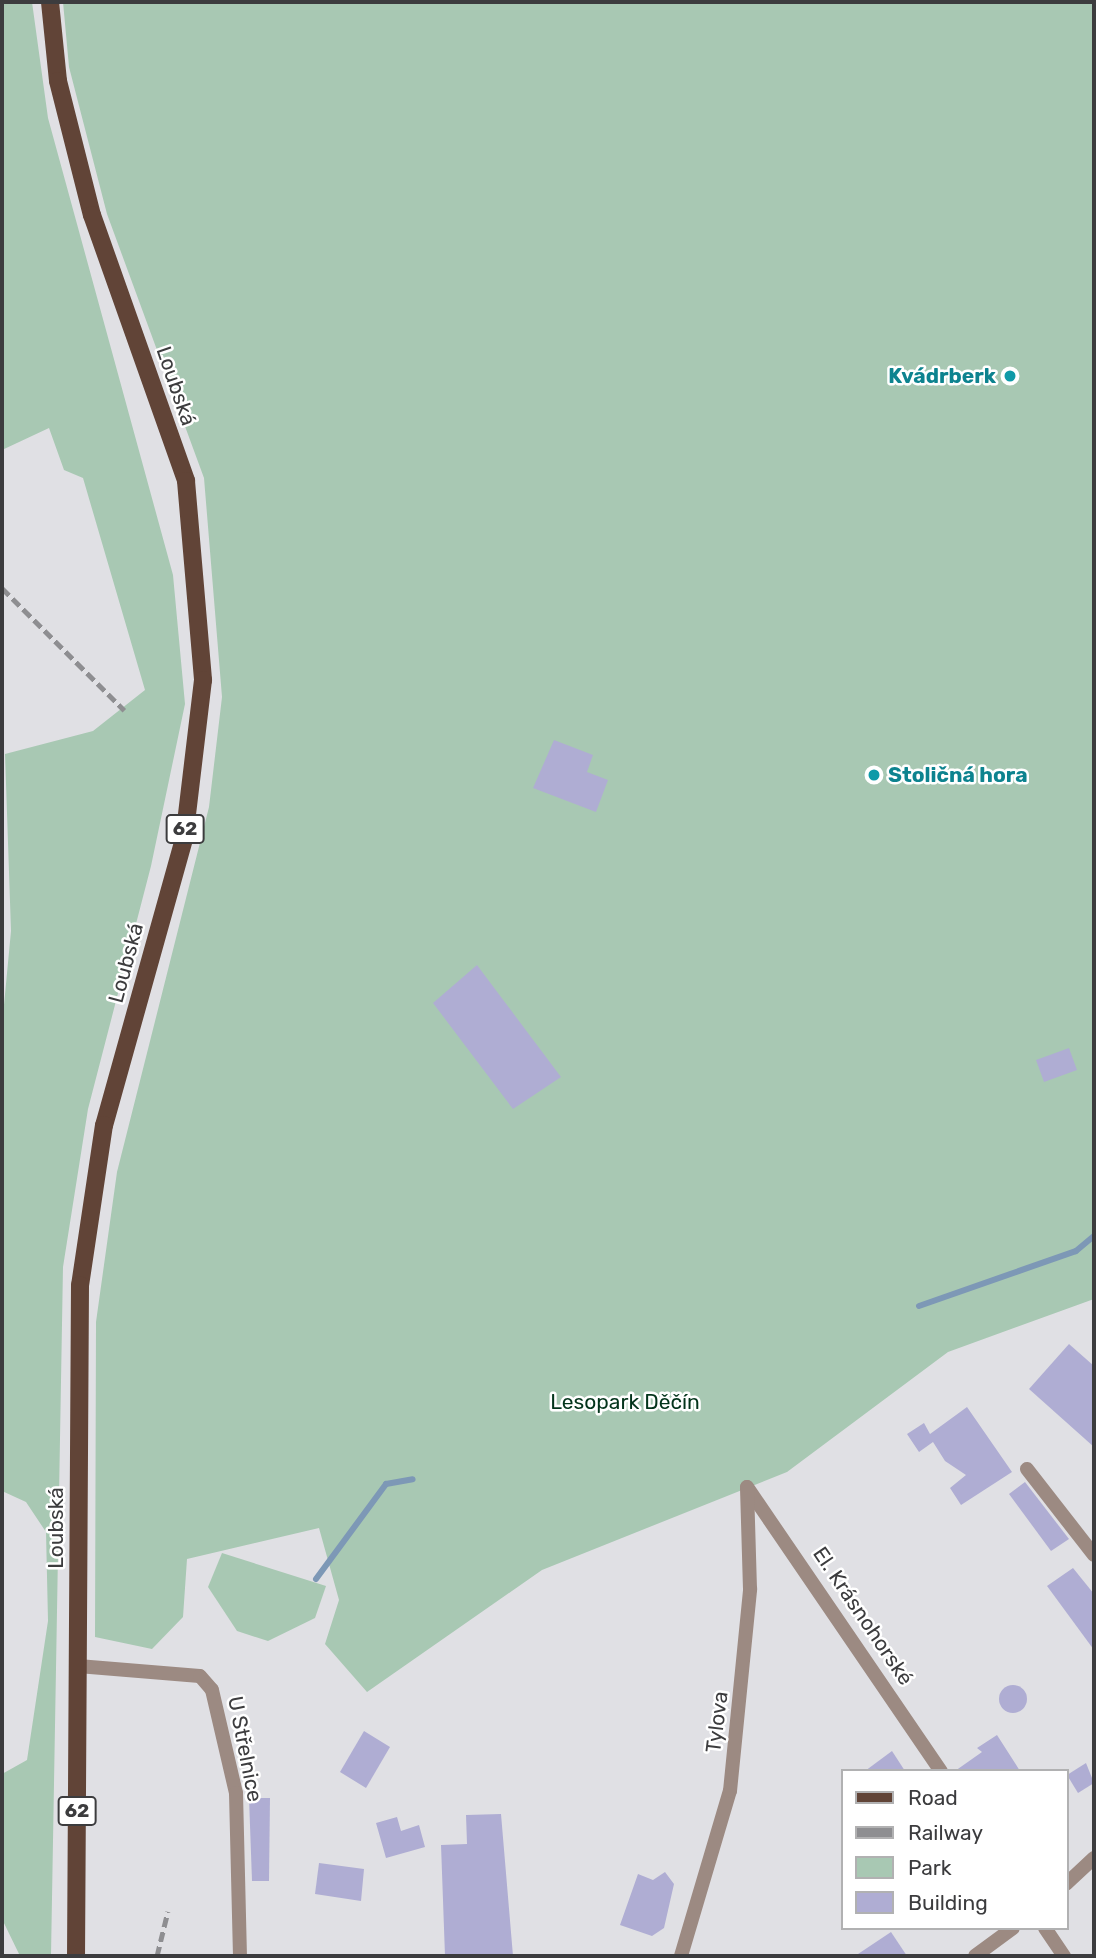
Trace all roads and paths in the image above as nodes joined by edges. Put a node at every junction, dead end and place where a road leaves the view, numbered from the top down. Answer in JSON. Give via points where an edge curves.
{"nodes":[{"id":1,"x":50,"y":2,"type":"edge"},
{"id":2,"x":1027,"y":1469,"type":"dead end"},
{"id":3,"x":747,"y":1487,"type":"joint"},
{"id":4,"x":1094,"y":1529,"type":"edge"},
{"id":5,"x":1091,"y":1550,"type":"edge"},
{"id":6,"x":78,"y":1666,"type":"junction"},
{"id":7,"x":940,"y":1769,"type":"edge"},
{"id":8,"x":1094,"y":1858,"type":"edge"},
{"id":9,"x":1068,"y":1882,"type":"edge"},
{"id":10,"x":1010,"y":1930,"type":"edge"},
{"id":11,"x":1046,"y":1930,"type":"edge"},
{"id":12,"x":76,"y":1956,"type":"edge"},
{"id":13,"x":240,"y":1956,"type":"edge"},
{"id":14,"x":681,"y":1956,"type":"edge"},
{"id":15,"x":975,"y":1956,"type":"edge"},
{"id":16,"x":1063,"y":1956,"type":"edge"}],
"edges":[{"from":1,"to":6,"type":"main road","name":"Loubská","number":"62","via":[[58,81],[92,215],[186,481],[203,680],[184,839],[104,1125],[89,1204],[80,1285]]},
{"from":2,"to":5,"type":"street"},
{"from":3,"to":7,"type":"street","name":"El. Krásnohorské"},
{"from":3,"to":14,"type":"street","name":"Tylova","via":[[743,1692],[730,1791]]},
{"from":4,"to":5,"type":"street"},
{"from":6,"to":12,"type":"main road","name":"Loubská","number":"62"},
{"from":6,"to":13,"type":"street","name":"U Střelnice","via":[[200,1676],[212,1690],[236,1793]]},
{"from":8,"to":9,"type":"street"},
{"from":10,"to":15,"type":"street"},
{"from":11,"to":16,"type":"street"}]}
